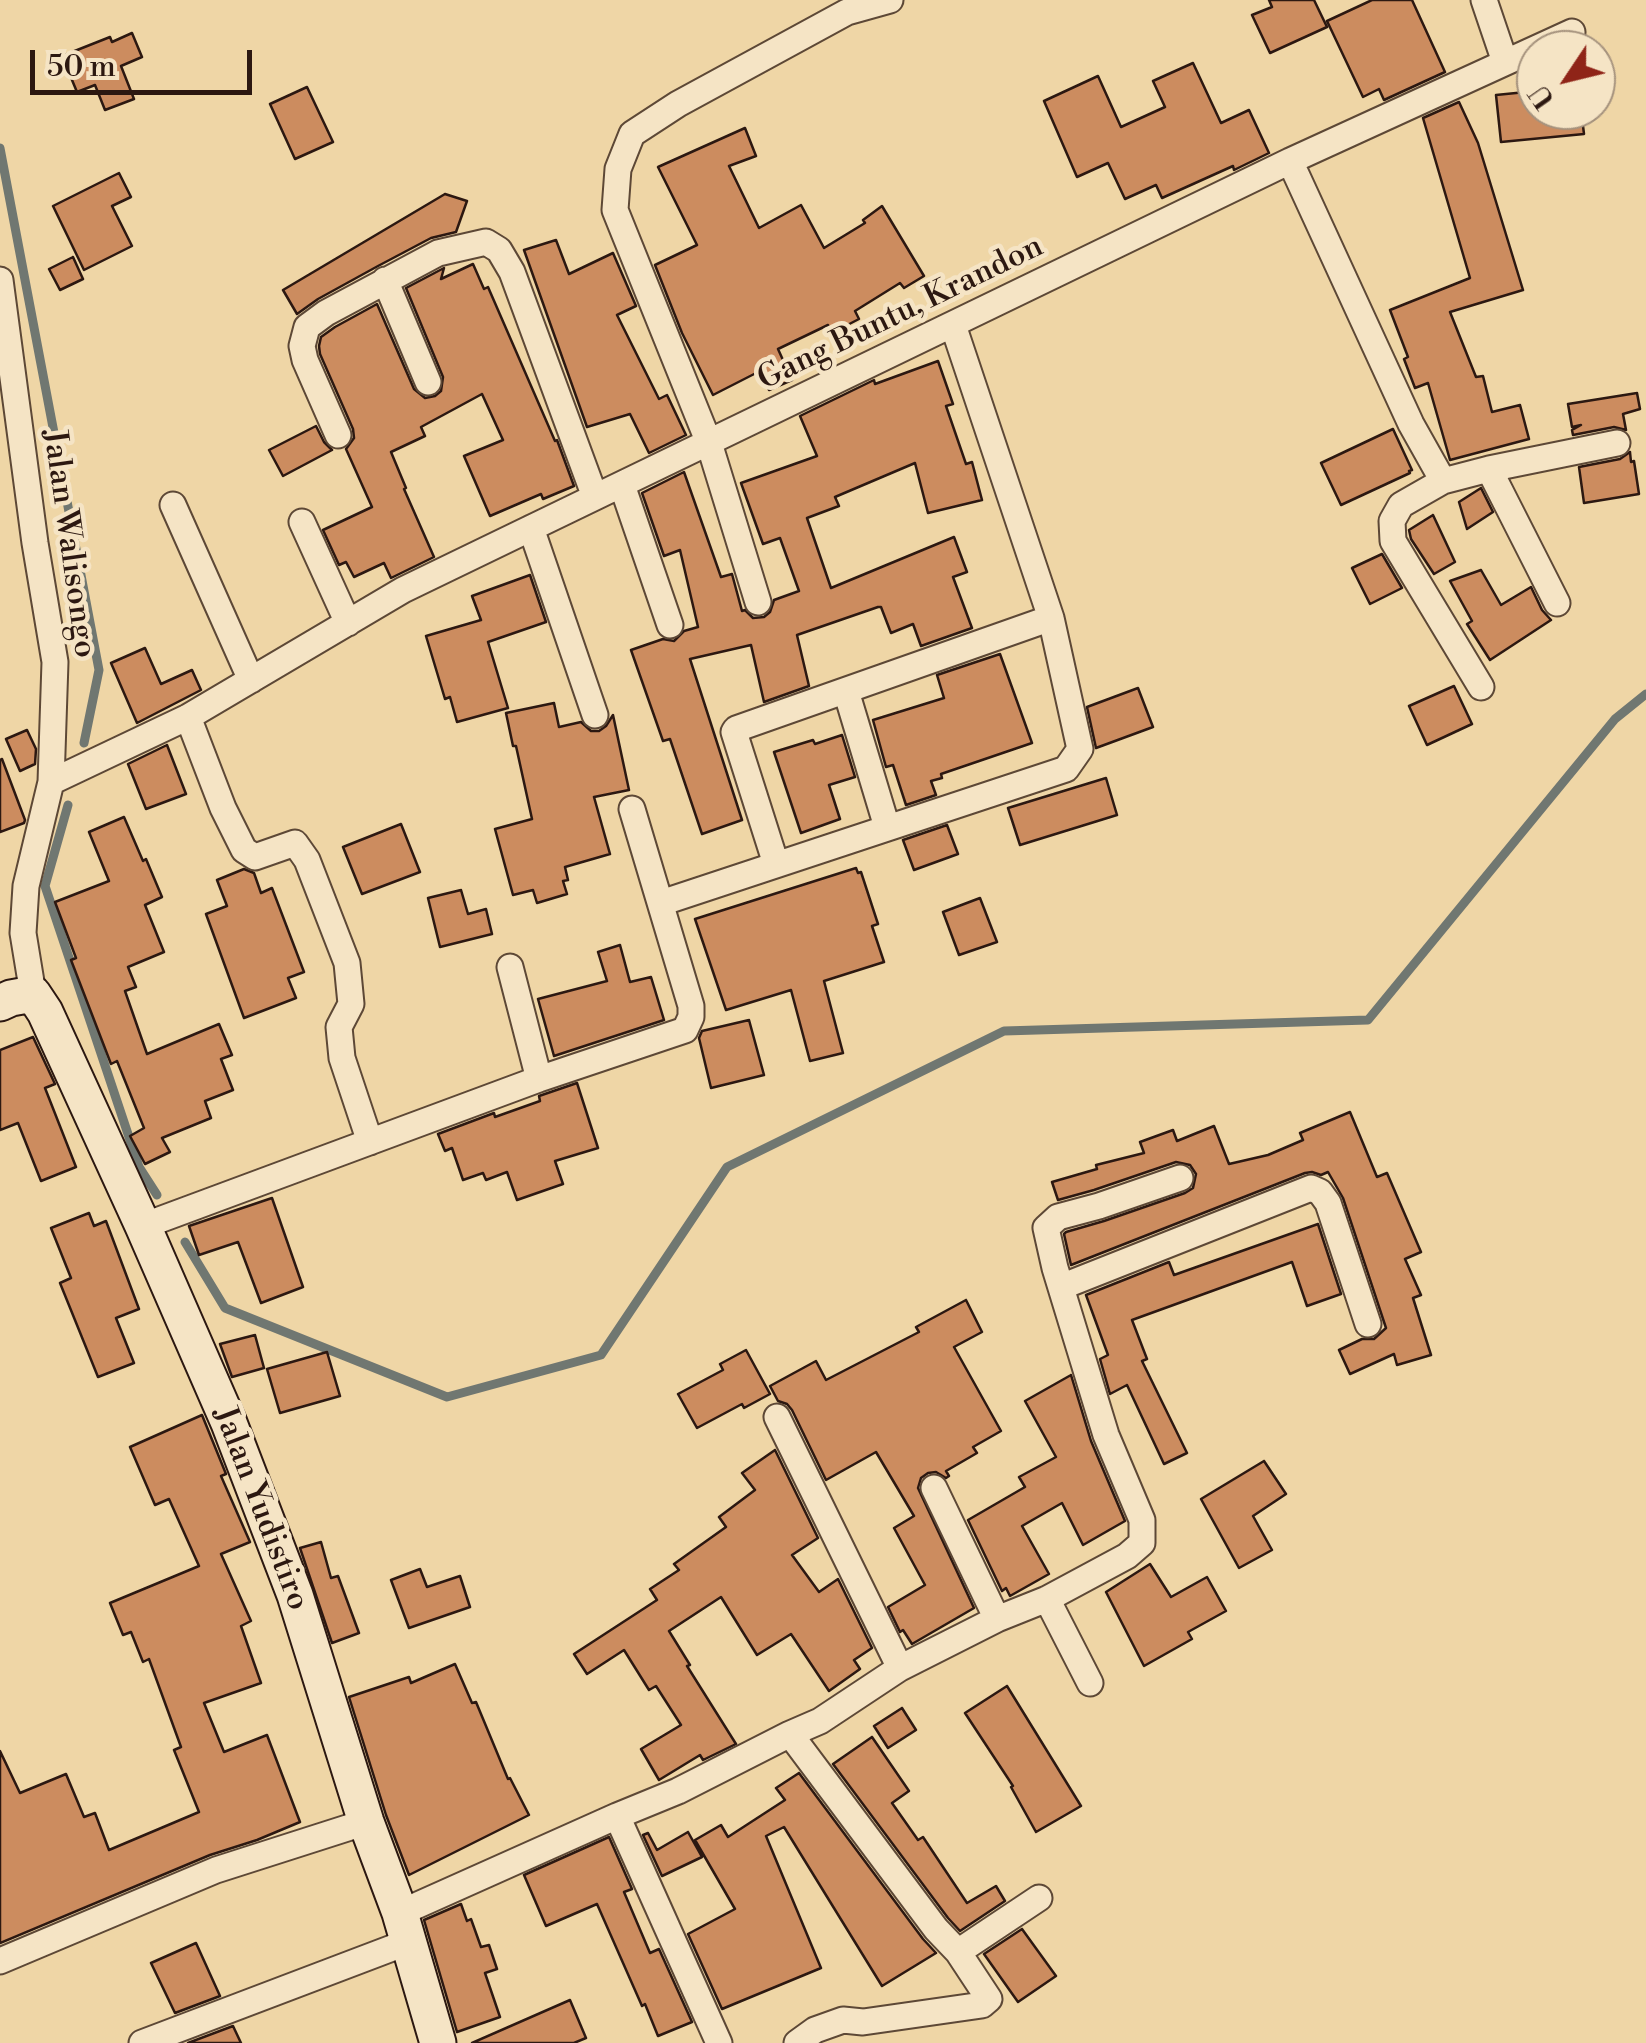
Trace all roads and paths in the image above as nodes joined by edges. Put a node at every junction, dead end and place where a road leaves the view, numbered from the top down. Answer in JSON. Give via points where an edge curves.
{"nodes":[{"id":1,"x":890,"y":0,"type":"edge"},
{"id":2,"x":1484,"y":0,"type":"edge"},
{"id":3,"x":1516,"y":57,"type":"edge"},
{"id":4,"x":1505,"y":62,"type":"junction"},
{"id":5,"x":1290,"y":161,"type":"junction"},
{"id":6,"x":0,"y":280,"type":"edge"},
{"id":7,"x":385,"y":280,"type":"junction"},
{"id":8,"x":953,"y":325,"type":"junction"},
{"id":9,"x":428,"y":382,"type":"dead end"},
{"id":10,"x":338,"y":435,"type":"dead end"},
{"id":11,"x":1616,"y":443,"type":"dead end"},
{"id":12,"x":709,"y":444,"type":"junction"},
{"id":13,"x":1489,"y":469,"type":"junction"},
{"id":14,"x":1443,"y":480,"type":"junction"},
{"id":15,"x":622,"y":484,"type":"junction"},
{"id":16,"x":595,"y":497,"type":"junction"},
{"id":17,"x":172,"y":505,"type":"dead end"},
{"id":18,"x":302,"y":522,"type":"dead end"},
{"id":19,"x":531,"y":528,"type":"junction"},
{"id":20,"x":758,"y":602,"type":"dead end"},
{"id":21,"x":1557,"y":603,"type":"dead end"},
{"id":22,"x":1050,"y":618,"type":"junction"},
{"id":23,"x":348,"y":623,"type":"junction"},
{"id":24,"x":670,"y":625,"type":"dead end"},
{"id":25,"x":252,"y":680,"type":"junction"},
{"id":26,"x":1481,"y":687,"type":"dead end"},
{"id":27,"x":846,"y":691,"type":"junction"},
{"id":28,"x":596,"y":714,"type":"dead end"},
{"id":29,"x":188,"y":717,"type":"junction"},
{"id":30,"x":51,"y":782,"type":"junction"},
{"id":31,"x":632,"y":810,"type":"dead end"},
{"id":32,"x":886,"y":827,"type":"junction"},
{"id":33,"x":776,"y":864,"type":"junction"},
{"id":34,"x":660,"y":903,"type":"junction"},
{"id":35,"x":510,"y":967,"type":"dead end"},
{"id":36,"x":16,"y":999,"type":"edge"},
{"id":37,"x":540,"y":1079,"type":"junction"},
{"id":38,"x":370,"y":1142,"type":"junction"},
{"id":39,"x":1180,"y":1178,"type":"dead end"},
{"id":40,"x":143,"y":1226,"type":"junction"},
{"id":41,"x":1060,"y":1288,"type":"junction"},
{"id":42,"x":1368,"y":1324,"type":"dead end"},
{"id":43,"x":777,"y":1417,"type":"dead end"},
{"id":44,"x":934,"y":1488,"type":"dead end"},
{"id":45,"x":1047,"y":1599,"type":"junction"},
{"id":46,"x":997,"y":1619,"type":"junction"},
{"id":47,"x":900,"y":1668,"type":"junction"},
{"id":48,"x":1090,"y":1683,"type":"dead end"},
{"id":49,"x":790,"y":1734,"type":"junction"},
{"id":50,"x":617,"y":1816,"type":"junction"},
{"id":51,"x":366,"y":1822,"type":"junction"},
{"id":52,"x":1039,"y":1898,"type":"dead end"},
{"id":53,"x":404,"y":1928,"type":"junction"},
{"id":54,"x":958,"y":1952,"type":"junction"},
{"id":55,"x":0,"y":1961,"type":"edge"},
{"id":56,"x":142,"y":2043,"type":"edge"},
{"id":57,"x":438,"y":2043,"type":"edge"},
{"id":58,"x":719,"y":2043,"type":"edge"},
{"id":59,"x":797,"y":2043,"type":"edge"}],
"edges":[{"from":1,"to":12,"type":"street","via":[[847,12],[678,104],[632,134],[625,151],[616,210]]},
{"from":2,"to":4,"type":"street"},
{"from":3,"to":4,"type":"street","name":"Gang Buntu, Krandon"},
{"from":4,"to":5,"type":"street","name":"Gang Buntu, Krandon"},
{"from":5,"to":8,"type":"street","name":"Gang Buntu, Krandon"},
{"from":5,"to":14,"type":"street"},
{"from":6,"to":30,"type":"street","name":"Jalan Walisongo","via":[[55,662]]},
{"from":7,"to":9,"type":"street"},
{"from":7,"to":10,"type":"street","via":[[307,327],[305,360]]},
{"from":7,"to":16,"type":"street","via":[[438,253],[486,242],[499,250]]},
{"from":8,"to":12,"type":"street","name":"Gang Buntu, Krandon"},
{"from":8,"to":22,"type":"street"},
{"from":11,"to":13,"type":"street"},
{"from":12,"to":15,"type":"street","name":"Gang Buntu, Krandon"},
{"from":12,"to":20,"type":"street"},
{"from":13,"to":14,"type":"street"},
{"from":13,"to":21,"type":"street"},
{"from":14,"to":26,"type":"street","via":[[1402,505],[1392,522],[1393,541]]},
{"from":15,"to":16,"type":"street","name":"Gang Buntu, Krandon"},
{"from":15,"to":24,"type":"street"},
{"from":16,"to":19,"type":"street","name":"Gang Buntu, Krandon"},
{"from":17,"to":25,"type":"street"},
{"from":18,"to":23,"type":"street"},
{"from":19,"to":23,"type":"street","name":"Gang Buntu, Krandon"},
{"from":19,"to":28,"type":"street"},
{"from":22,"to":27,"type":"street"},
{"from":22,"to":32,"type":"street","via":[[1080,749],[1072,763]]},
{"from":23,"to":25,"type":"street","name":"Gang Buntu, Krandon"},
{"from":25,"to":29,"type":"street","name":"Gang Buntu, Krandon"},
{"from":27,"to":32,"type":"street"},
{"from":27,"to":33,"type":"street","via":[[734,732]]},
{"from":29,"to":30,"type":"street","name":"Gang Buntu, Krandon"},
{"from":29,"to":38,"type":"street","via":[[244,850],[255,857],[295,843],[307,860],[347,963],[351,1004],[340,1027],[342,1058]]},
{"from":30,"to":36,"type":"street","name":"Jalan Walisongo","via":[[26,886]]},
{"from":31,"to":34,"type":"street"},
{"from":32,"to":33,"type":"street"},
{"from":33,"to":34,"type":"street"},
{"from":34,"to":37,"type":"street","via":[[691,1006],[688,1027]]},
{"from":35,"to":37,"type":"street"},
{"from":36,"to":40,"type":"street","name":"Jalan Yudistiro","via":[[45,1012]]},
{"from":37,"to":38,"type":"street"},
{"from":38,"to":40,"type":"street"},
{"from":39,"to":41,"type":"street","via":[[1049,1223]]},
{"from":40,"to":51,"type":"street","name":"Jalan Yudistiro","via":[[288,1578]]},
{"from":41,"to":42,"type":"street","via":[[1311,1188],[1328,1203]]},
{"from":41,"to":45,"type":"street","via":[[1106,1435],[1142,1520],[1142,1543]]},
{"from":43,"to":47,"type":"street"},
{"from":44,"to":46,"type":"street"},
{"from":45,"to":46,"type":"street"},
{"from":45,"to":48,"type":"street"},
{"from":46,"to":47,"type":"street"},
{"from":47,"to":49,"type":"street","via":[[820,1722]]},
{"from":49,"to":50,"type":"street"},
{"from":49,"to":54,"type":"street"},
{"from":50,"to":53,"type":"street"},
{"from":50,"to":58,"type":"street"},
{"from":51,"to":53,"type":"street","name":"Jalan Yudistiro"},
{"from":51,"to":55,"type":"street","via":[[216,1870]]},
{"from":52,"to":54,"type":"street"},
{"from":53,"to":56,"type":"street"},
{"from":53,"to":57,"type":"street","name":"Jalan Yudistiro"},
{"from":54,"to":59,"type":"street","via":[[990,1998],[982,2005],[843,2020]]}]}
